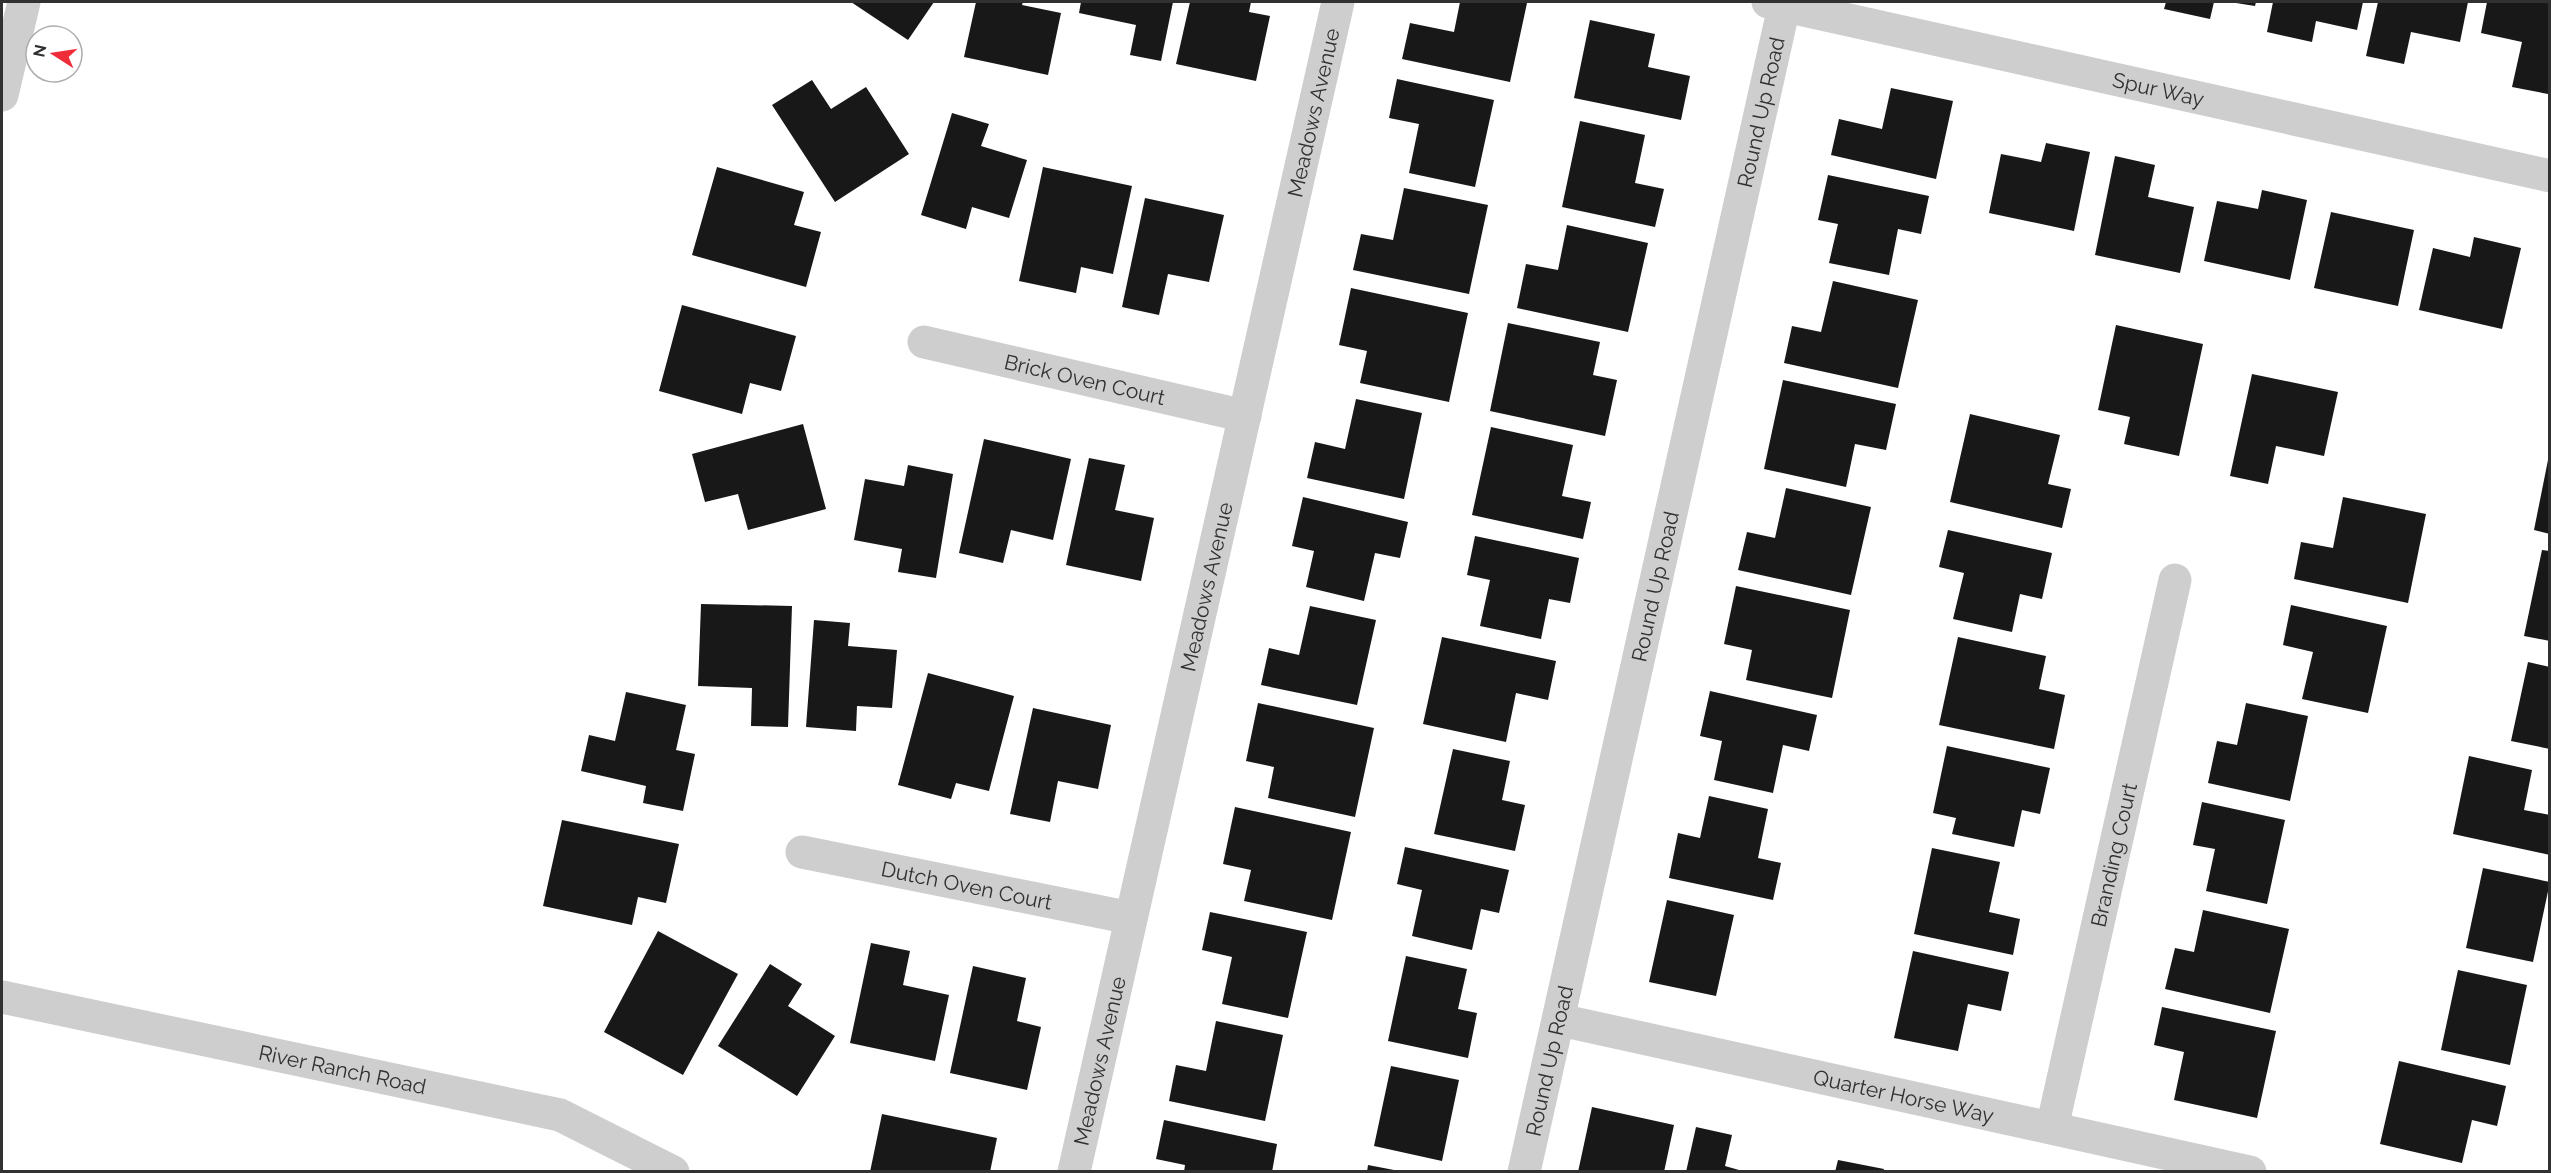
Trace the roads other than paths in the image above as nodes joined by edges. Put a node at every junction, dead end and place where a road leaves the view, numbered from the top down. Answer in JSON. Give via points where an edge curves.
{"nodes":[{"id":1,"x":24,"y":2,"type":"edge"},
{"id":2,"x":1338,"y":2,"type":"edge"},
{"id":3,"x":1779,"y":3,"type":"edge"},
{"id":4,"x":2,"y":95,"type":"edge"},
{"id":5,"x":2550,"y":176,"type":"edge"},
{"id":6,"x":924,"y":342,"type":"dead end"},
{"id":7,"x":1245,"y":416,"type":"junction"},
{"id":8,"x":2175,"y":580,"type":"dead end"},
{"id":9,"x":802,"y":852,"type":"dead end"},
{"id":10,"x":1131,"y":918,"type":"junction"},
{"id":11,"x":2,"y":997,"type":"edge"},
{"id":12,"x":1560,"y":1020,"type":"junction"},
{"id":13,"x":2052,"y":1128,"type":"junction"},
{"id":14,"x":673,"y":1172,"type":"edge"},
{"id":15,"x":1074,"y":1172,"type":"edge"},
{"id":16,"x":1524,"y":1172,"type":"edge"},
{"id":17,"x":2250,"y":1172,"type":"edge"}],
"edges":[{"from":1,"to":4,"type":"street"},
{"from":2,"to":7,"type":"street","name":"Meadows Avenue"},
{"from":3,"to":5,"type":"street","name":"Spur Way"},
{"from":3,"to":12,"type":"street","name":"Round Up Road"},
{"from":6,"to":7,"type":"street","name":"Brick Oven Court"},
{"from":7,"to":10,"type":"street","name":"Meadows Avenue"},
{"from":8,"to":13,"type":"street","name":"Branding Court"},
{"from":9,"to":10,"type":"street","name":"Dutch Oven Court"},
{"from":10,"to":15,"type":"street","name":"Meadows Avenue"},
{"from":11,"to":14,"type":"street","name":"River Ranch Road","via":[[560,1115]]},
{"from":12,"to":13,"type":"street","name":"Quarter Horse Way"},
{"from":12,"to":16,"type":"street","name":"Round Up Road"},
{"from":13,"to":17,"type":"street","name":"Quarter Horse Way"}]}
